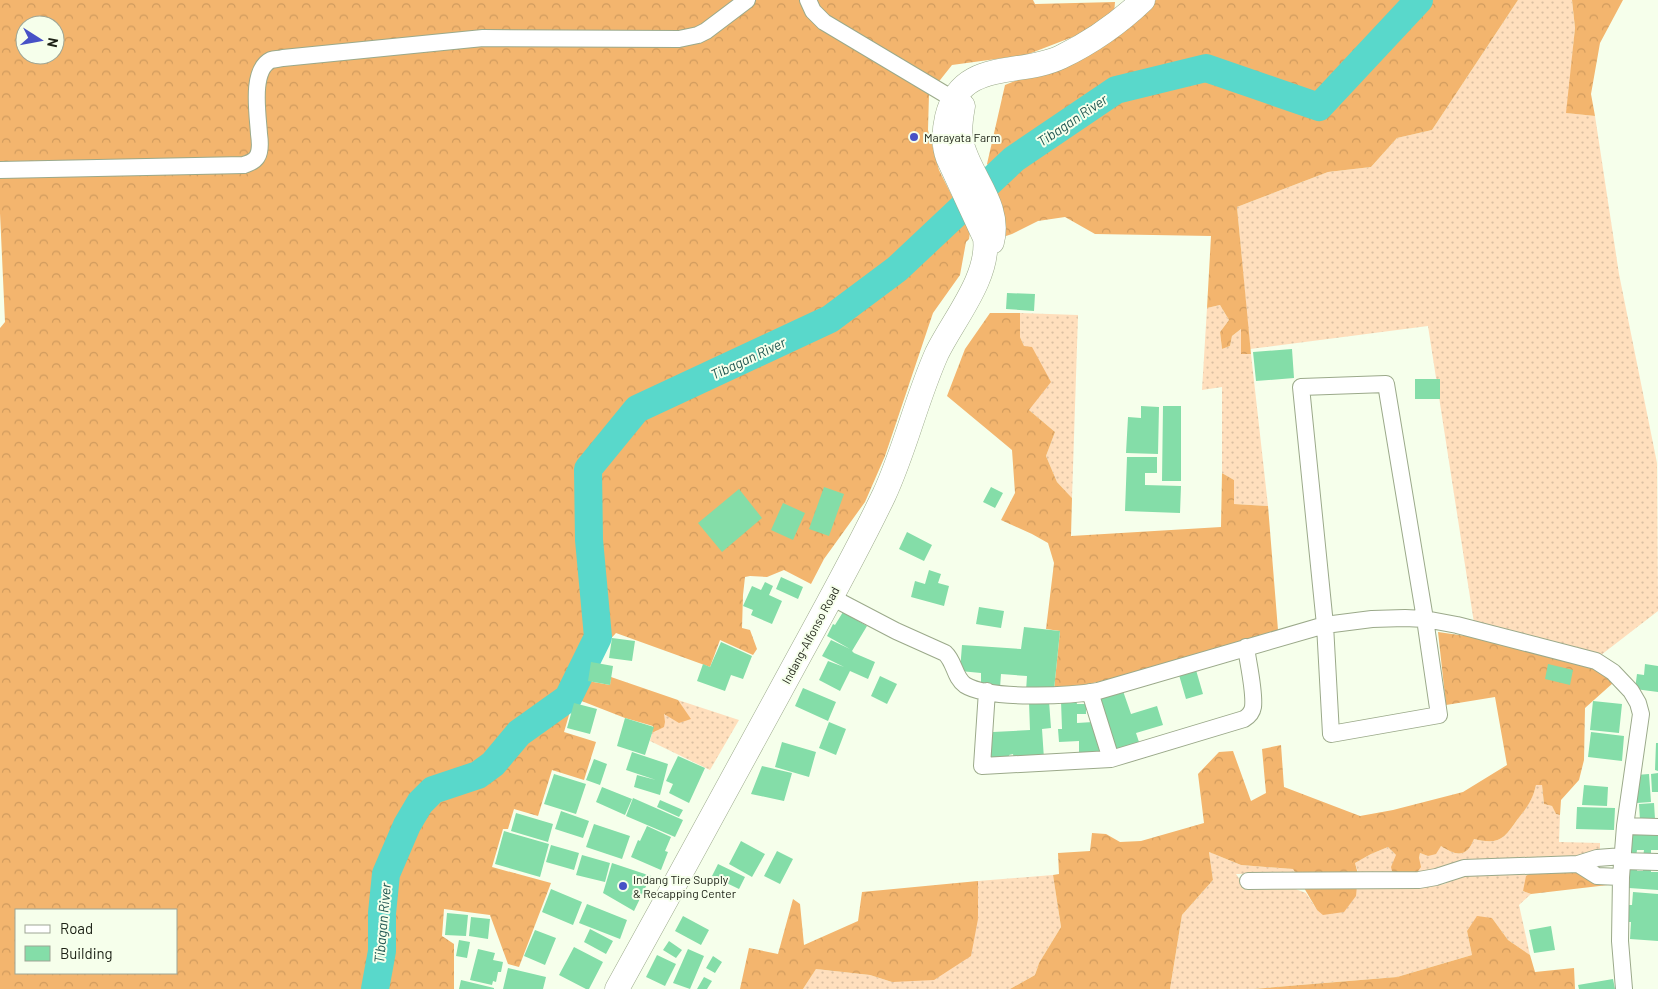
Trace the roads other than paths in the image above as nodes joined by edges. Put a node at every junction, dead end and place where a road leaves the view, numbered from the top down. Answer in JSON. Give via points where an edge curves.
{"nodes":[{"id":1,"x":747,"y":0,"type":"edge"},
{"id":2,"x":808,"y":0,"type":"edge"},
{"id":3,"x":1143,"y":0,"type":"edge"},
{"id":4,"x":979,"y":76,"type":"junction"},
{"id":5,"x":953,"y":99,"type":"junction"},
{"id":6,"x":958,"y":160,"type":"junction"},
{"id":7,"x":0,"y":170,"type":"edge"},
{"id":8,"x":831,"y":597,"type":"junction"},
{"id":9,"x":1426,"y":619,"type":"junction"},
{"id":10,"x":1325,"y":624,"type":"junction"},
{"id":11,"x":1246,"y":647,"type":"junction"},
{"id":12,"x":987,"y":692,"type":"junction"},
{"id":13,"x":1090,"y":692,"type":"junction"},
{"id":14,"x":1112,"y":759,"type":"junction"},
{"id":15,"x":1625,"y":826,"type":"junction"},
{"id":16,"x":1658,"y":827,"type":"edge"},
{"id":17,"x":1658,"y":862,"type":"edge"},
{"id":18,"x":1622,"y":865,"type":"junction"},
{"id":19,"x":1248,"y":881,"type":"dead end"},
{"id":20,"x":617,"y":989,"type":"edge"},
{"id":21,"x":1624,"y":989,"type":"edge"}],
"edges":[{"from":1,"to":7,"type":"street","via":[[706,31],[679,39],[483,38],[271,60],[259,74],[260,145],[253,162]]},
{"from":2,"to":5,"type":"street","via":[[813,12],[824,22]]},
{"from":3,"to":4,"type":"main road","name":"Indang-Alfonso Road","via":[[1061,57]]},
{"from":4,"to":5,"type":"main road","name":"Indang-Alfonso Road","via":[[966,83]]},
{"from":4,"to":6,"type":"main road","name":"Indang-Alfonso Road","via":[[970,85],[961,117]]},
{"from":5,"to":6,"type":"main road","name":"Indang-Alfonso Road","via":[[944,137],[946,154]]},
{"from":6,"to":8,"type":"main road","name":"Indang-Alfonso Road","via":[[986,218],[986,242],[980,270],[932,366],[885,492]]},
{"from":8,"to":12,"type":"street","via":[[943,652],[961,681]]},
{"from":8,"to":20,"type":"main road","name":"Indang-Alfonso Road"},
{"from":9,"to":10,"type":"street","via":[[1372,619]]},
{"from":9,"to":10,"type":"street","via":[[1440,715],[1331,734]]},
{"from":9,"to":10,"type":"street","via":[[1386,384],[1301,387]]},
{"from":9,"to":15,"type":"street","via":[[1583,657],[1604,665],[1618,678],[1640,706],[1641,718]]},
{"from":10,"to":11,"type":"street"},
{"from":11,"to":13,"type":"street"},
{"from":11,"to":14,"type":"street","via":[[1253,704],[1247,717]]},
{"from":12,"to":13,"type":"street","via":[[1044,696]]},
{"from":12,"to":14,"type":"street","via":[[982,766]]},
{"from":13,"to":14,"type":"street"},
{"from":15,"to":16,"type":"street"},
{"from":15,"to":18,"type":"street"},
{"from":17,"to":18,"type":"street"},
{"from":18,"to":19,"type":"street","via":[[1597,858],[1578,864],[1473,867],[1419,880]]},
{"from":18,"to":21,"type":"street","via":[[1620,941]]}]}
